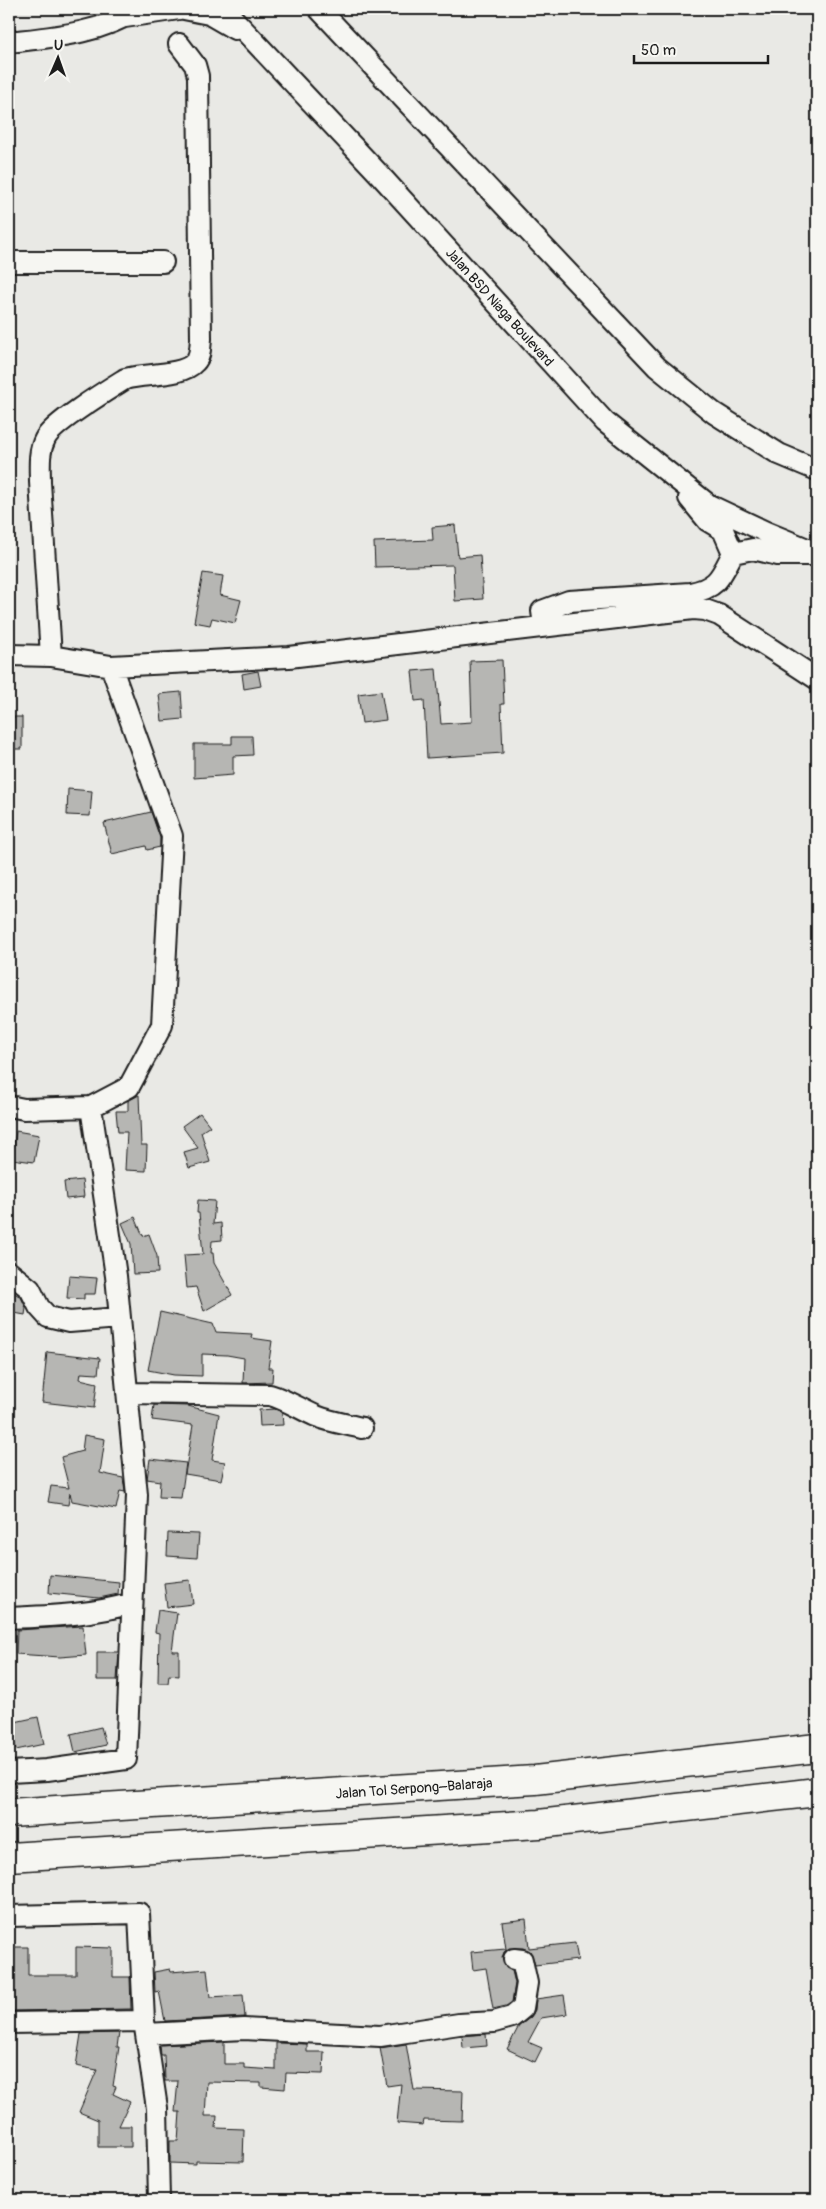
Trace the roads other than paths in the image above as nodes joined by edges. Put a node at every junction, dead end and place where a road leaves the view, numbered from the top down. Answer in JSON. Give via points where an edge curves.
{"nodes":[{"id":1,"x":178,"y":9,"type":"edge"},
{"id":2,"x":184,"y":9,"type":"edge"},
{"id":3,"x":224,"y":9,"type":"edge"},
{"id":4,"x":319,"y":9,"type":"edge"},
{"id":5,"x":131,"y":13,"type":"edge"},
{"id":6,"x":252,"y":39,"type":"junction"},
{"id":7,"x":9,"y":42,"type":"edge"},
{"id":8,"x":179,"y":44,"type":"dead end"},
{"id":9,"x":9,"y":262,"type":"edge"},
{"id":10,"x":163,"y":262,"type":"dead end"},
{"id":11,"x":817,"y":470,"type":"edge"},
{"id":12,"x":671,"y":475,"type":"junction"},
{"id":13,"x":732,"y":553,"type":"junction"},
{"id":14,"x":817,"y":554,"type":"edge"},
{"id":15,"x":544,"y":626,"type":"junction"},
{"id":16,"x":9,"y":655,"type":"edge"},
{"id":17,"x":51,"y":656,"type":"junction"},
{"id":18,"x":111,"y":666,"type":"junction"},
{"id":19,"x":817,"y":679,"type":"edge"},
{"id":20,"x":9,"y":1106,"type":"edge"},
{"id":21,"x":91,"y":1107,"type":"junction"},
{"id":22,"x":9,"y":1272,"type":"edge"},
{"id":23,"x":119,"y":1318,"type":"junction"},
{"id":24,"x":127,"y":1393,"type":"junction"},
{"id":25,"x":362,"y":1428,"type":"dead end"},
{"id":26,"x":132,"y":1603,"type":"junction"},
{"id":27,"x":9,"y":1618,"type":"edge"},
{"id":28,"x":817,"y":1748,"type":"edge"},
{"id":29,"x":9,"y":1772,"type":"edge"},
{"id":30,"x":817,"y":1792,"type":"edge"},
{"id":31,"x":9,"y":1813,"type":"edge"},
{"id":32,"x":9,"y":1857,"type":"edge"},
{"id":33,"x":9,"y":1916,"type":"edge"},
{"id":34,"x":514,"y":1959,"type":"dead end"},
{"id":35,"x":9,"y":2023,"type":"edge"},
{"id":36,"x":145,"y":2027,"type":"junction"},
{"id":37,"x":159,"y":2200,"type":"edge"}],
"edges":[{"from":1,"to":5,"type":"street"},
{"from":2,"to":6,"type":"street","via":[[209,14]]},
{"from":3,"to":6,"type":"street","name":"Jalan BSD Niaga Boulevard"},
{"from":4,"to":11,"type":"street","via":[[657,367],[714,413],[779,454]]},
{"from":5,"to":7,"type":"street","via":[[77,34]]},
{"from":6,"to":12,"type":"street","name":"Jalan BSD Niaga Boulevard","via":[[605,422]]},
{"from":8,"to":17,"type":"street","via":[[195,65],[198,76],[199,356],[195,363],[183,370],[125,379],[63,422],[45,439],[40,458],[40,482]]},
{"from":9,"to":10,"type":"street"},
{"from":12,"to":13,"type":"street","via":[[708,521],[723,530]]},
{"from":12,"to":14,"type":"street","name":"Jalan BSD Niaga Boulevard","via":[[709,505]]},
{"from":13,"to":14,"type":"street","via":[[753,549],[778,555]]},
{"from":13,"to":15,"type":"street","via":[[718,581],[705,590],[690,594],[569,601],[542,611]]},
{"from":15,"to":18,"type":"street","via":[[289,657]]},
{"from":15,"to":19,"type":"street","via":[[705,610],[720,615]]},
{"from":16,"to":17,"type":"street"},
{"from":17,"to":18,"type":"street"},
{"from":18,"to":21,"type":"street","via":[[172,836],[162,1025],[129,1087]]},
{"from":20,"to":21,"type":"street"},
{"from":21,"to":23,"type":"street","via":[[116,1276]]},
{"from":22,"to":23,"type":"street","via":[[30,1289],[48,1317],[69,1322]]},
{"from":23,"to":24,"type":"street"},
{"from":24,"to":25,"type":"street","via":[[270,1395],[333,1422]]},
{"from":24,"to":26,"type":"street","via":[[137,1495]]},
{"from":26,"to":27,"type":"street","via":[[86,1613]]},
{"from":26,"to":29,"type":"street","via":[[126,1759]]},
{"from":28,"to":31,"type":"highway","name":"Jalan Tol Serpong–Balaraja","via":[[535,1780]]},
{"from":30,"to":32,"type":"highway","via":[[539,1824]]},
{"from":33,"to":36,"type":"street","via":[[139,1913]]},
{"from":34,"to":36,"type":"street","via":[[522,1960],[527,1983],[523,2008],[512,2017],[494,2022],[380,2036]]},
{"from":35,"to":36,"type":"street"},
{"from":36,"to":37,"type":"street","via":[[157,2108]]}]}
